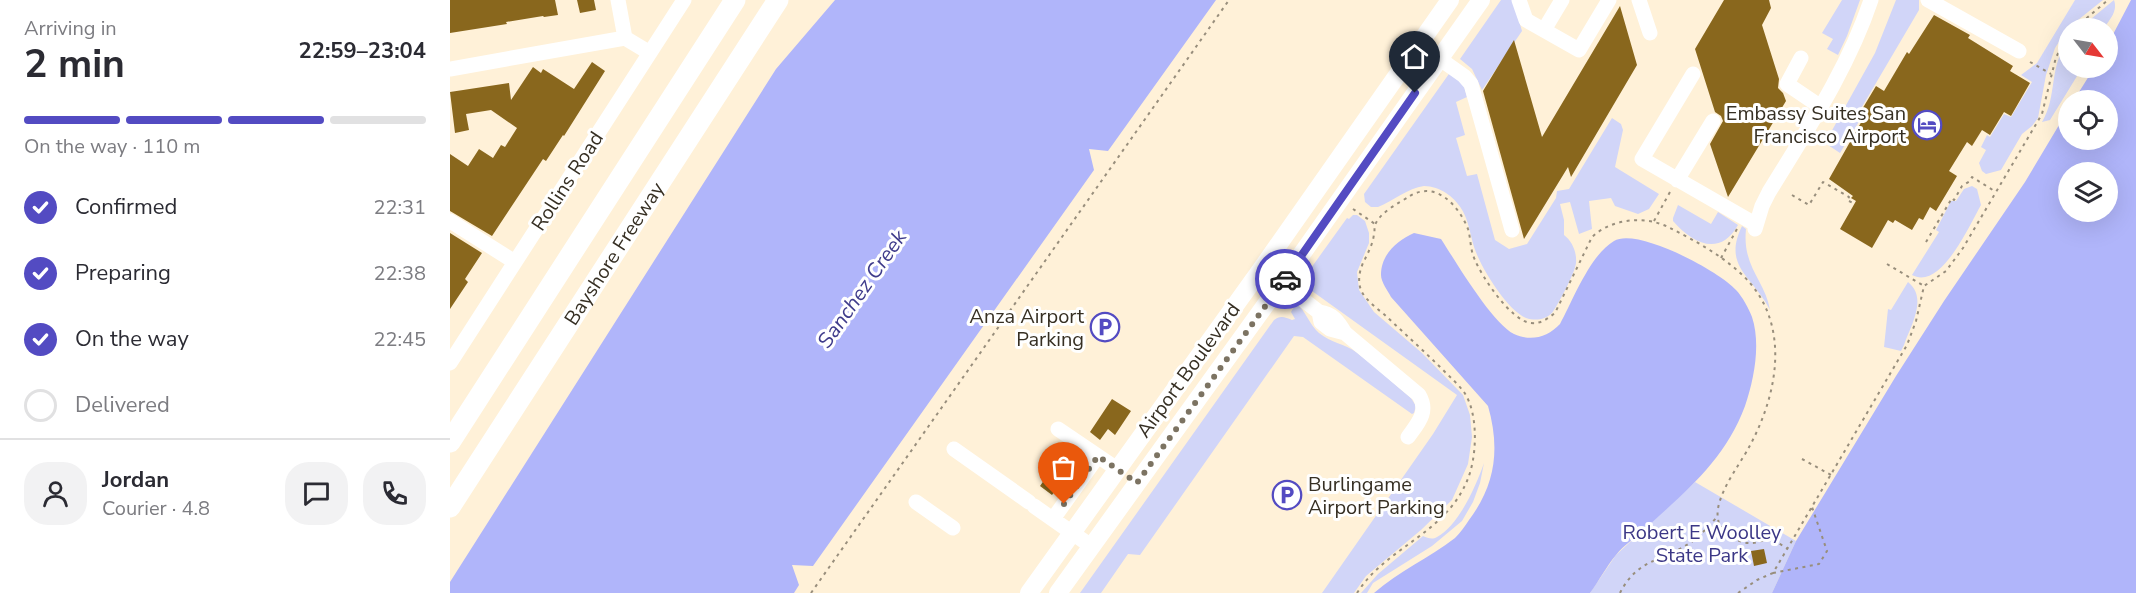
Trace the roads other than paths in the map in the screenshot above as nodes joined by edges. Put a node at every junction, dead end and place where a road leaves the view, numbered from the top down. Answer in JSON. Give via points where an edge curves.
{"nodes":[{"id":1,"x":618,"y":0,"type":"edge"},
{"id":2,"x":684,"y":0,"type":"edge"},
{"id":3,"x":735,"y":0,"type":"edge"},
{"id":4,"x":778,"y":0,"type":"edge"},
{"id":5,"x":1450,"y":0,"type":"edge"},
{"id":6,"x":1481,"y":0,"type":"edge"},
{"id":7,"x":1519,"y":0,"type":"edge"},
{"id":8,"x":1562,"y":0,"type":"edge"},
{"id":9,"x":1609,"y":0,"type":"edge"},
{"id":10,"x":1639,"y":0,"type":"edge"},
{"id":11,"x":1872,"y":0,"type":"edge"},
{"id":12,"x":1928,"y":0,"type":"edge"},
{"id":13,"x":1544,"y":30,"type":"junction"},
{"id":14,"x":1650,"y":33,"type":"dead end"},
{"id":15,"x":625,"y":38,"type":"junction"},
{"id":16,"x":1419,"y":43,"type":"junction"},
{"id":17,"x":2019,"y":51,"type":"road end"},
{"id":18,"x":650,"y":53,"type":"junction"},
{"id":19,"x":1801,"y":58,"type":"dead end"},
{"id":20,"x":1440,"y":59,"type":"junction"},
{"id":21,"x":450,"y":69,"type":"edge"},
{"id":22,"x":1693,"y":74,"type":"dead end"},
{"id":23,"x":1821,"y":106,"type":"junction"},
{"id":24,"x":1713,"y":121,"type":"dead end"},
{"id":25,"x":1677,"y":180,"type":"junction"},
{"id":26,"x":1306,"y":202,"type":"junction"},
{"id":27,"x":1327,"y":219,"type":"junction"},
{"id":28,"x":450,"y":221,"type":"edge"},
{"id":29,"x":1512,"y":230,"type":"dead end"},
{"id":30,"x":515,"y":262,"type":"junction"},
{"id":31,"x":1262,"y":268,"type":"junction"},
{"id":32,"x":1282,"y":282,"type":"junction"},
{"id":33,"x":450,"y":363,"type":"edge"},
{"id":34,"x":1180,"y":380,"type":"junction"},
{"id":35,"x":1200,"y":396,"type":"junction"},
{"id":36,"x":1058,"y":429,"type":"dead end"},
{"id":37,"x":1408,"y":437,"type":"dead end"},
{"id":38,"x":450,"y":442,"type":"edge"},
{"id":39,"x":954,"y":449,"type":"dead end"},
{"id":40,"x":1098,"y":456,"type":"junction"},
{"id":41,"x":1117,"y":469,"type":"junction"},
{"id":42,"x":1137,"y":483,"type":"junction"},
{"id":43,"x":916,"y":502,"type":"dead end"},
{"id":44,"x":450,"y":507,"type":"edge"},
{"id":45,"x":1053,"y":519,"type":"junction"},
{"id":46,"x":952,"y":528,"type":"dead end"},
{"id":47,"x":1071,"y":532,"type":"junction"},
{"id":48,"x":1091,"y":546,"type":"junction"},
{"id":49,"x":1029,"y":593,"type":"edge"},
{"id":50,"x":1058,"y":593,"type":"edge"}],
"edges":[{"from":1,"to":15,"type":"street"},
{"from":2,"to":18,"type":"street","name":"Rollins Road"},
{"from":3,"to":38,"type":"highway","name":"Bayshore Freeway"},
{"from":4,"to":44,"type":"highway","name":"Bayshore Freeway"},
{"from":5,"to":16,"type":"main road","name":"Airport Boulevard"},
{"from":6,"to":20,"type":"main road","name":"Airport Boulevard"},
{"from":7,"to":13,"type":"street","via":[[1526,20]]},
{"from":8,"to":13,"type":"street"},
{"from":9,"to":13,"type":"street","via":[[1578,50]]},
{"from":10,"to":14,"type":"street"},
{"from":11,"to":23,"type":"street","via":[[1850,56]]},
{"from":12,"to":17,"type":"street"},
{"from":15,"to":18,"type":"street"},
{"from":15,"to":21,"type":"street"},
{"from":16,"to":20,"type":"main road"},
{"from":16,"to":26,"type":"main road","name":"Airport Boulevard"},
{"from":18,"to":30,"type":"street","name":"Rollins Road"},
{"from":19,"to":23,"type":"street","via":[[1787,84]]},
{"from":20,"to":27,"type":"main road","name":"Airport Boulevard"},
{"from":20,"to":29,"type":"street","via":[[1471,84]]},
{"from":22,"to":25,"type":"street","via":[[1642,159]]},
{"from":23,"to":25,"type":"street","via":[[1751,225]]},
{"from":24,"to":25,"type":"street"},
{"from":26,"to":27,"type":"main road"},
{"from":26,"to":31,"type":"main road","name":"Airport Boulevard"},
{"from":27,"to":32,"type":"main road","name":"Airport Boulevard"},
{"from":28,"to":30,"type":"street"},
{"from":30,"to":33,"type":"street","name":"Rollins Road"},
{"from":31,"to":32,"type":"street"},
{"from":31,"to":34,"type":"main road","name":"Airport Boulevard"},
{"from":32,"to":35,"type":"main road","name":"Airport Boulevard"},
{"from":32,"to":37,"type":"street","via":[[1319,312],[1321,322],[1345,333],[1419,395],[1424,414]]},
{"from":34,"to":35,"type":"main road"},
{"from":34,"to":41,"type":"main road","name":"Airport Boulevard"},
{"from":35,"to":42,"type":"main road","name":"Airport Boulevard"},
{"from":36,"to":40,"type":"street"},
{"from":39,"to":45,"type":"street"},
{"from":40,"to":41,"type":"street"},
{"from":40,"to":45,"type":"street"},
{"from":41,"to":42,"type":"main road"},
{"from":41,"to":47,"type":"main road","name":"Airport Boulevard"},
{"from":42,"to":48,"type":"main road","name":"Airport Boulevard"},
{"from":43,"to":46,"type":"street"},
{"from":45,"to":47,"type":"street"},
{"from":47,"to":48,"type":"street"},
{"from":47,"to":49,"type":"main road","name":"Airport Boulevard"},
{"from":48,"to":50,"type":"main road","name":"Airport Boulevard"}]}
